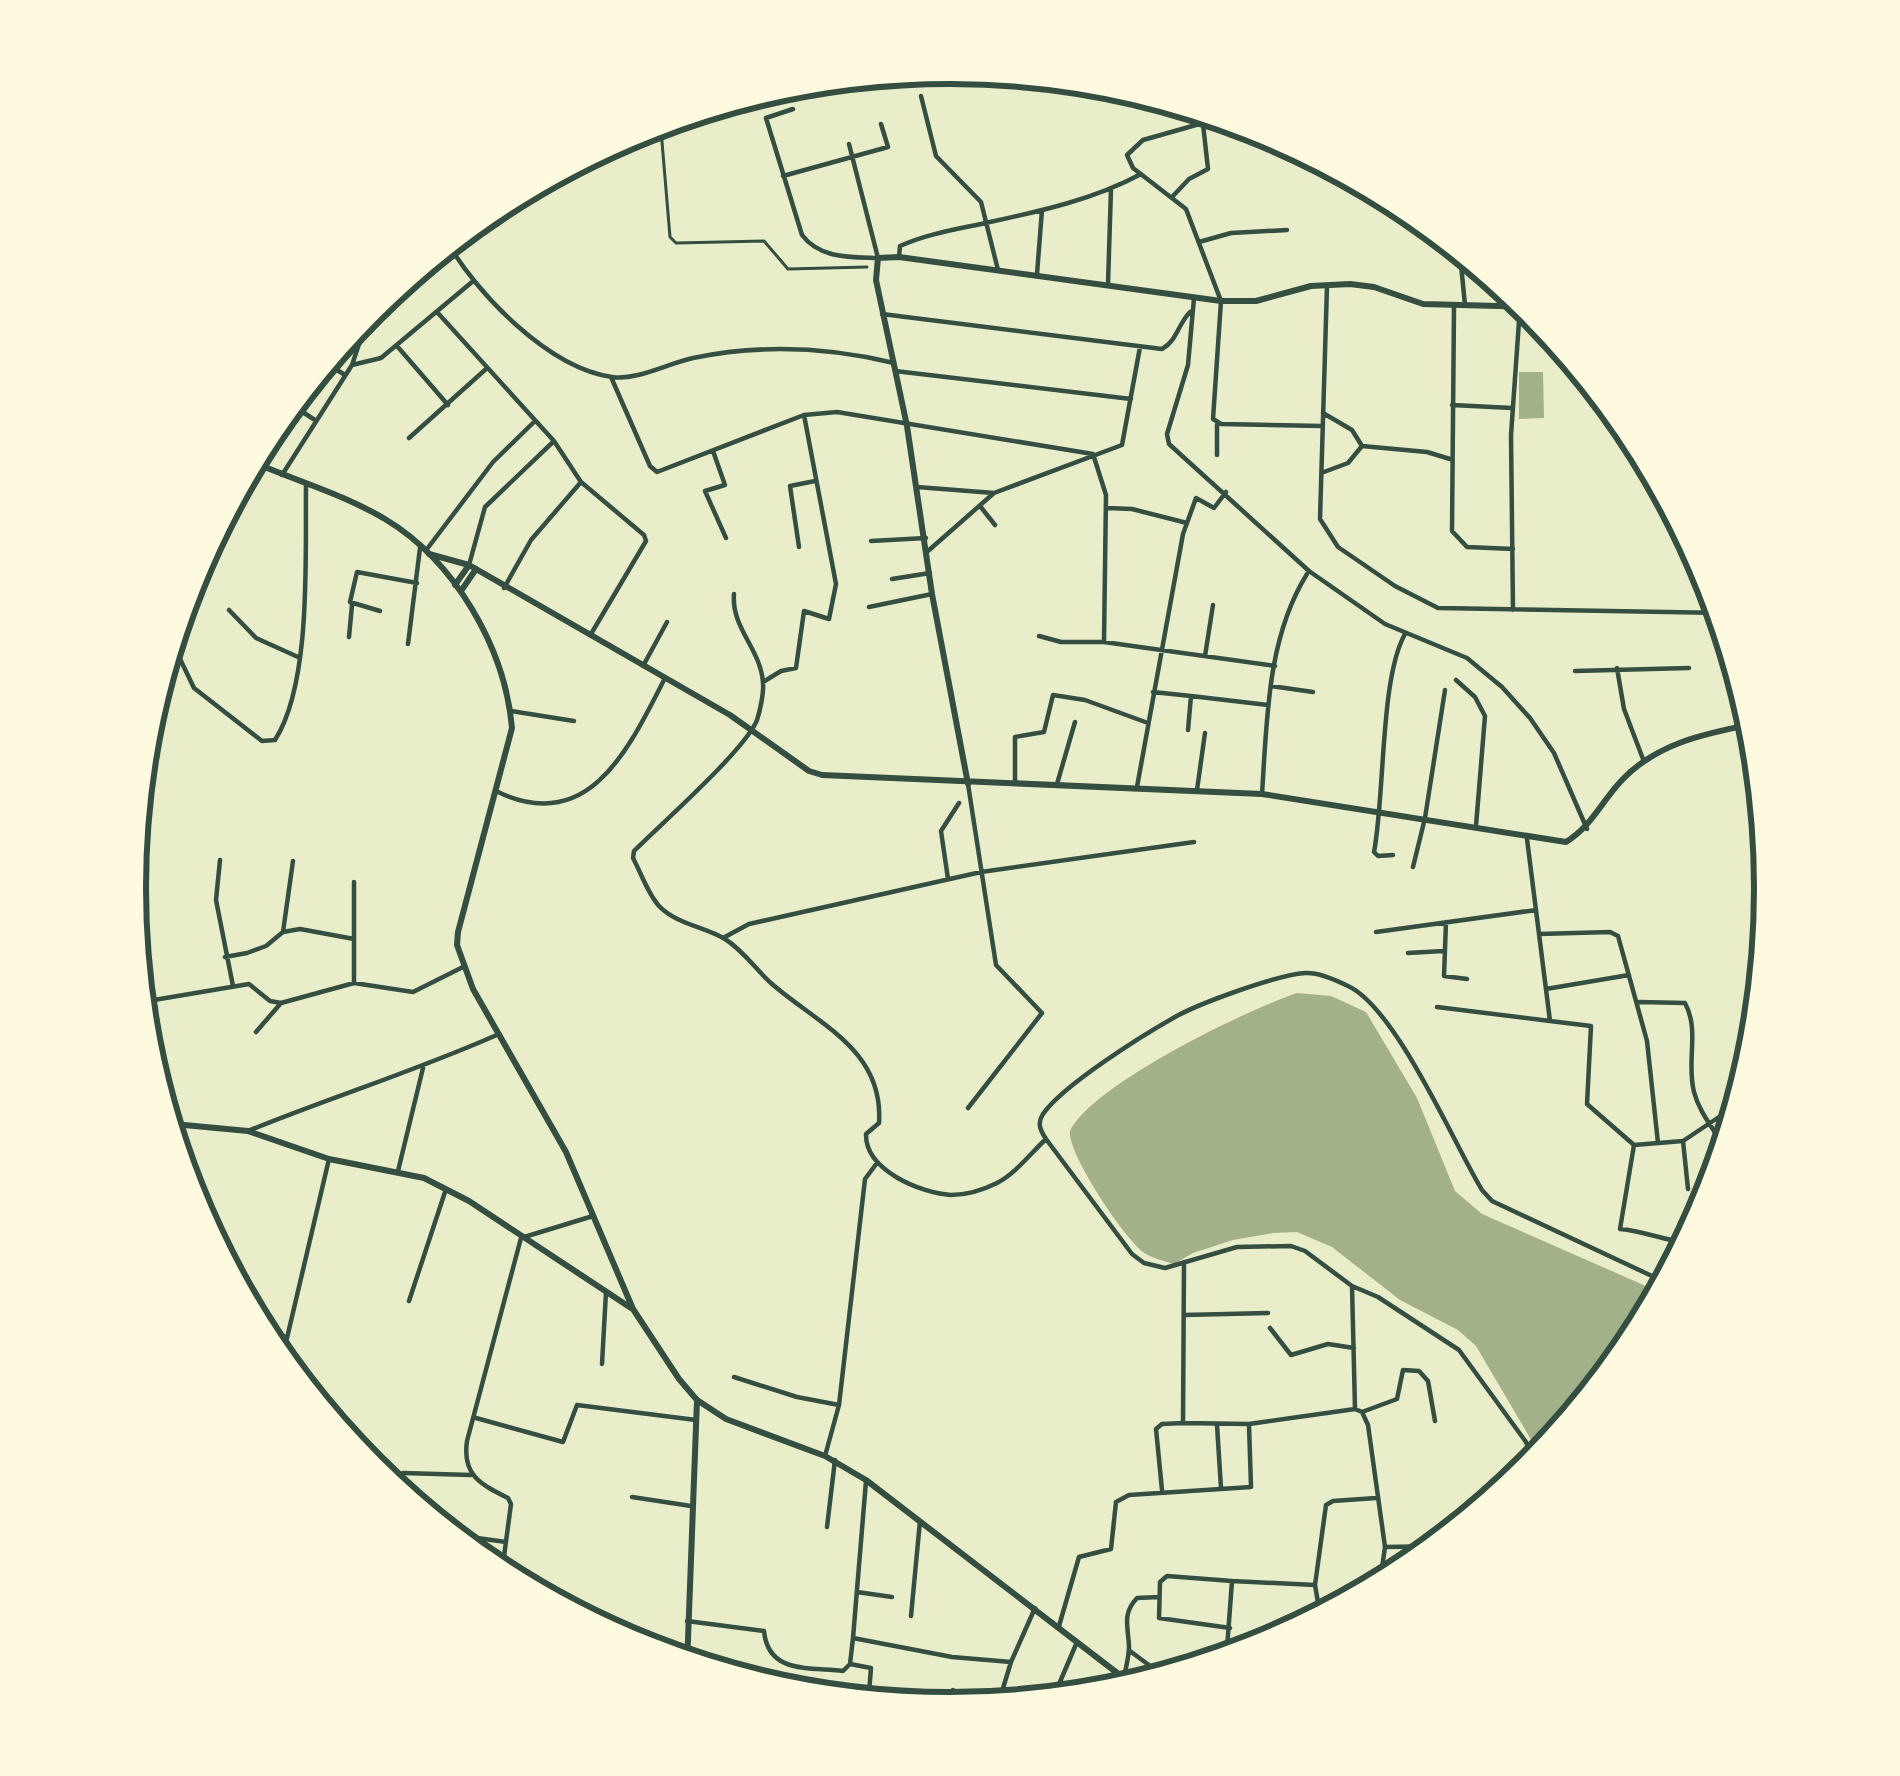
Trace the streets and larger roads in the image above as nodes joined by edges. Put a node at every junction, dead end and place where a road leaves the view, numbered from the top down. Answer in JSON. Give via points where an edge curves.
{"nodes":[{"id":1,"x":921,"y":96,"type":"dead end"},
{"id":2,"x":794,"y":109,"type":"dead end"},
{"id":3,"x":881,"y":124,"type":"dead end"},
{"id":4,"x":1199,"y":124,"type":"edge"},
{"id":5,"x":1203,"y":125,"type":"edge"},
{"id":6,"x":849,"y":144,"type":"dead end"},
{"id":7,"x":849,"y":156,"type":"junction"},
{"id":8,"x":1141,"y":174,"type":"junction"},
{"id":9,"x":783,"y":176,"type":"junction"},
{"id":10,"x":1112,"y":189,"type":"junction"},
{"id":11,"x":1173,"y":196,"type":"junction"},
{"id":12,"x":1042,"y":209,"type":"junction"},
{"id":13,"x":988,"y":223,"type":"junction"},
{"id":14,"x":1287,"y":230,"type":"dead end"},
{"id":15,"x":1199,"y":242,"type":"junction"},
{"id":16,"x":455,"y":255,"type":"edge"},
{"id":17,"x":899,"y":257,"type":"junction"},
{"id":18,"x":878,"y":258,"type":"junction"},
{"id":19,"x":1462,"y":269,"type":"edge"},
{"id":20,"x":998,"y":270,"type":"junction"},
{"id":21,"x":1037,"y":274,"type":"junction"},
{"id":22,"x":472,"y":281,"type":"junction"},
{"id":23,"x":1108,"y":284,"type":"junction"},
{"id":24,"x":1327,"y":286,"type":"junction"},
{"id":25,"x":1193,"y":298,"type":"junction"},
{"id":26,"x":1221,"y":301,"type":"junction"},
{"id":27,"x":1466,"y":305,"type":"junction"},
{"id":28,"x":1454,"y":306,"type":"junction"},
{"id":29,"x":1506,"y":307,"type":"edge"},
{"id":30,"x":437,"y":312,"type":"junction"},
{"id":31,"x":1190,"y":312,"type":"junction"},
{"id":32,"x":882,"y":314,"type":"junction"},
{"id":33,"x":1519,"y":319,"type":"edge"},
{"id":34,"x":359,"y":343,"type":"edge"},
{"id":35,"x":397,"y":346,"type":"junction"},
{"id":36,"x":1140,"y":347,"type":"junction"},
{"id":37,"x":352,"y":364,"type":"junction"},
{"id":38,"x":895,"y":367,"type":"junction"},
{"id":39,"x":486,"y":369,"type":"junction"},
{"id":40,"x":336,"y":370,"type":"edge"},
{"id":41,"x":345,"y":375,"type":"junction"},
{"id":42,"x":611,"y":377,"type":"junction"},
{"id":43,"x":1131,"y":400,"type":"junction"},
{"id":44,"x":448,"y":405,"type":"junction"},
{"id":45,"x":1451,"y":405,"type":"junction"},
{"id":46,"x":1512,"y":408,"type":"junction"},
{"id":47,"x":302,"y":412,"type":"edge"},
{"id":48,"x":1322,"y":413,"type":"junction"},
{"id":49,"x":804,"y":416,"type":"junction"},
{"id":50,"x":315,"y":420,"type":"junction"},
{"id":51,"x":535,"y":421,"type":"junction"},
{"id":52,"x":1217,"y":424,"type":"junction"},
{"id":53,"x":1322,"y":425,"type":"junction"},
{"id":54,"x":908,"y":426,"type":"junction"},
{"id":55,"x":410,"y":438,"type":"dead end"},
{"id":56,"x":554,"y":441,"type":"junction"},
{"id":57,"x":1362,"y":446,"type":"junction"},
{"id":58,"x":713,"y":451,"type":"junction"},
{"id":59,"x":1093,"y":454,"type":"junction"},
{"id":60,"x":1217,"y":455,"type":"dead end"},
{"id":61,"x":1450,"y":459,"type":"junction"},
{"id":62,"x":265,"y":468,"type":"edge"},
{"id":63,"x":1322,"y":472,"type":"junction"},
{"id":64,"x":282,"y":475,"type":"junction"},
{"id":65,"x":815,"y":481,"type":"junction"},
{"id":66,"x":580,"y":482,"type":"junction"},
{"id":67,"x":306,"y":484,"type":"junction"},
{"id":68,"x":916,"y":487,"type":"junction"},
{"id":69,"x":1226,"y":492,"type":"junction"},
{"id":70,"x":994,"y":493,"type":"junction"},
{"id":71,"x":978,"y":504,"type":"junction"},
{"id":72,"x":1107,"y":508,"type":"junction"},
{"id":73,"x":1187,"y":523,"type":"junction"},
{"id":74,"x":995,"y":525,"type":"dead end"},
{"id":75,"x":726,"y":538,"type":"dead end"},
{"id":76,"x":926,"y":538,"type":"junction"},
{"id":77,"x":871,"y":541,"type":"dead end"},
{"id":78,"x":799,"y":547,"type":"dead end"},
{"id":79,"x":1514,"y":549,"type":"junction"},
{"id":80,"x":425,"y":550,"type":"junction"},
{"id":81,"x":927,"y":552,"type":"junction"},
{"id":82,"x":473,"y":567,"type":"junction"},
{"id":83,"x":1309,"y":571,"type":"junction"},
{"id":84,"x":930,"y":573,"type":"junction"},
{"id":85,"x":892,"y":579,"type":"dead end"},
{"id":86,"x":417,"y":583,"type":"junction"},
{"id":87,"x":458,"y":588,"type":"junction"},
{"id":88,"x":503,"y":588,"type":"junction"},
{"id":89,"x":734,"y":594,"type":"dead end"},
{"id":90,"x":932,"y":594,"type":"junction"},
{"id":91,"x":352,"y":605,"type":"junction"},
{"id":92,"x":1213,"y":605,"type":"dead end"},
{"id":93,"x":868,"y":607,"type":"dead end"},
{"id":94,"x":230,"y":610,"type":"dead end"},
{"id":95,"x":1514,"y":610,"type":"junction"},
{"id":96,"x":380,"y":611,"type":"dead end"},
{"id":97,"x":1705,"y":613,"type":"edge"},
{"id":98,"x":667,"y":622,"type":"dead end"},
{"id":99,"x":1405,"y":634,"type":"junction"},
{"id":100,"x":590,"y":636,"type":"junction"},
{"id":101,"x":1039,"y":636,"type":"dead end"},
{"id":102,"x":350,"y":637,"type":"dead end"},
{"id":103,"x":1103,"y":642,"type":"junction"},
{"id":104,"x":408,"y":644,"type":"dead end"},
{"id":105,"x":1160,"y":650,"type":"junction"},
{"id":106,"x":1205,"y":656,"type":"junction"},
{"id":107,"x":298,"y":657,"type":"junction"},
{"id":108,"x":180,"y":659,"type":"edge"},
{"id":109,"x":643,"y":666,"type":"junction"},
{"id":110,"x":1275,"y":666,"type":"junction"},
{"id":111,"x":1617,"y":668,"type":"junction"},
{"id":112,"x":1689,"y":668,"type":"dead end"},
{"id":113,"x":1575,"y":671,"type":"dead end"},
{"id":114,"x":665,"y":678,"type":"junction"},
{"id":115,"x":1456,"y":680,"type":"dead end"},
{"id":116,"x":763,"y":682,"type":"junction"},
{"id":117,"x":1271,"y":686,"type":"junction"},
{"id":118,"x":1445,"y":690,"type":"dead end"},
{"id":119,"x":1153,"y":692,"type":"junction"},
{"id":120,"x":1313,"y":692,"type":"dead end"},
{"id":121,"x":1191,"y":696,"type":"junction"},
{"id":122,"x":1268,"y":705,"type":"junction"},
{"id":123,"x":511,"y":711,"type":"junction"},
{"id":124,"x":574,"y":721,"type":"dead end"},
{"id":125,"x":1075,"y":722,"type":"dead end"},
{"id":126,"x":1148,"y":723,"type":"junction"},
{"id":127,"x":749,"y":726,"type":"junction"},
{"id":128,"x":1738,"y":727,"type":"edge"},
{"id":129,"x":1188,"y":730,"type":"dead end"},
{"id":130,"x":1205,"y":734,"type":"dead end"},
{"id":131,"x":1643,"y":759,"type":"junction"},
{"id":132,"x":968,"y":784,"type":"junction"},
{"id":133,"x":1015,"y":784,"type":"junction"},
{"id":134,"x":1058,"y":784,"type":"junction"},
{"id":135,"x":1137,"y":787,"type":"junction"},
{"id":136,"x":1197,"y":790,"type":"junction"},
{"id":137,"x":498,"y":792,"type":"junction"},
{"id":138,"x":1262,"y":794,"type":"junction"},
{"id":139,"x":959,"y":802,"type":"dead end"},
{"id":140,"x":1381,"y":813,"type":"junction"},
{"id":141,"x":1425,"y":818,"type":"junction"},
{"id":142,"x":1475,"y":826,"type":"junction"},
{"id":143,"x":1587,"y":829,"type":"junction"},
{"id":144,"x":1527,"y":838,"type":"junction"},
{"id":145,"x":1193,"y":842,"type":"dead end"},
{"id":146,"x":1393,"y":855,"type":"dead end"},
{"id":147,"x":220,"y":860,"type":"dead end"},
{"id":148,"x":293,"y":861,"type":"dead end"},
{"id":149,"x":1413,"y":867,"type":"dead end"},
{"id":150,"x":981,"y":872,"type":"junction"},
{"id":151,"x":948,"y":879,"type":"junction"},
{"id":152,"x":353,"y":881,"type":"dead end"},
{"id":153,"x":1536,"y":910,"type":"junction"},
{"id":154,"x":1446,"y":922,"type":"junction"},
{"id":155,"x":283,"y":932,"type":"junction"},
{"id":156,"x":1376,"y":932,"type":"dead end"},
{"id":157,"x":1539,"y":934,"type":"junction"},
{"id":158,"x":723,"y":938,"type":"junction"},
{"id":159,"x":354,"y":939,"type":"junction"},
{"id":160,"x":1443,"y":951,"type":"junction"},
{"id":161,"x":1408,"y":953,"type":"dead end"},
{"id":162,"x":225,"y":957,"type":"junction"},
{"id":163,"x":463,"y":967,"type":"junction"},
{"id":164,"x":1630,"y":975,"type":"junction"},
{"id":165,"x":1467,"y":979,"type":"dead end"},
{"id":166,"x":354,"y":983,"type":"junction"},
{"id":167,"x":233,"y":986,"type":"junction"},
{"id":168,"x":1546,"y":989,"type":"junction"},
{"id":169,"x":154,"y":1000,"type":"edge"},
{"id":170,"x":1639,"y":1002,"type":"junction"},
{"id":171,"x":281,"y":1003,"type":"junction"},
{"id":172,"x":1437,"y":1007,"type":"dead end"},
{"id":173,"x":1550,"y":1022,"type":"junction"},
{"id":174,"x":256,"y":1032,"type":"dead end"},
{"id":175,"x":499,"y":1034,"type":"junction"},
{"id":176,"x":423,"y":1067,"type":"junction"},
{"id":177,"x":968,"y":1108,"type":"dead end"},
{"id":178,"x":1720,"y":1116,"type":"edge"},
{"id":179,"x":182,"y":1124,"type":"edge"},
{"id":180,"x":1708,"y":1125,"type":"junction"},
{"id":181,"x":248,"y":1131,"type":"junction"},
{"id":182,"x":1715,"y":1135,"type":"edge"},
{"id":183,"x":1046,"y":1139,"type":"junction"},
{"id":184,"x":1683,"y":1141,"type":"junction"},
{"id":185,"x":1658,"y":1143,"type":"junction"},
{"id":186,"x":1634,"y":1145,"type":"junction"},
{"id":187,"x":329,"y":1159,"type":"junction"},
{"id":188,"x":876,"y":1164,"type":"junction"},
{"id":189,"x":398,"y":1171,"type":"junction"},
{"id":190,"x":446,"y":1189,"type":"junction"},
{"id":191,"x":1688,"y":1189,"type":"dead end"},
{"id":192,"x":593,"y":1216,"type":"junction"},
{"id":193,"x":521,"y":1238,"type":"junction"},
{"id":194,"x":1672,"y":1243,"type":"edge"},
{"id":195,"x":1184,"y":1262,"type":"junction"},
{"id":196,"x":1653,"y":1277,"type":"edge"},
{"id":197,"x":1352,"y":1286,"type":"junction"},
{"id":198,"x":606,"y":1292,"type":"junction"},
{"id":199,"x":409,"y":1301,"type":"dead end"},
{"id":200,"x":633,"y":1309,"type":"junction"},
{"id":201,"x":1268,"y":1313,"type":"dead end"},
{"id":202,"x":1184,"y":1315,"type":"junction"},
{"id":203,"x":1270,"y":1328,"type":"dead end"},
{"id":204,"x":281,"y":1335,"type":"edge"},
{"id":205,"x":287,"y":1338,"type":"junction"},
{"id":206,"x":286,"y":1341,"type":"edge"},
{"id":207,"x":1354,"y":1348,"type":"junction"},
{"id":208,"x":602,"y":1364,"type":"dead end"},
{"id":209,"x":734,"y":1377,"type":"dead end"},
{"id":210,"x":697,"y":1400,"type":"junction"},
{"id":211,"x":838,"y":1406,"type":"junction"},
{"id":212,"x":1359,"y":1411,"type":"junction"},
{"id":213,"x":475,"y":1418,"type":"junction"},
{"id":214,"x":696,"y":1420,"type":"junction"},
{"id":215,"x":1435,"y":1421,"type":"dead end"},
{"id":216,"x":1183,"y":1424,"type":"junction"},
{"id":217,"x":1217,"y":1424,"type":"junction"},
{"id":218,"x":1249,"y":1424,"type":"junction"},
{"id":219,"x":1528,"y":1447,"type":"edge"},
{"id":220,"x":825,"y":1456,"type":"junction"},
{"id":221,"x":835,"y":1460,"type":"junction"},
{"id":222,"x":403,"y":1473,"type":"dead end"},
{"id":223,"x":471,"y":1475,"type":"junction"},
{"id":224,"x":866,"y":1480,"type":"junction"},
{"id":225,"x":1221,"y":1488,"type":"junction"},
{"id":226,"x":1162,"y":1492,"type":"junction"},
{"id":227,"x":632,"y":1497,"type":"dead end"},
{"id":228,"x":1377,"y":1498,"type":"junction"},
{"id":229,"x":691,"y":1506,"type":"junction"},
{"id":230,"x":920,"y":1521,"type":"junction"},
{"id":231,"x":826,"y":1527,"type":"dead end"},
{"id":232,"x":477,"y":1538,"type":"edge"},
{"id":233,"x":506,"y":1542,"type":"junction"},
{"id":234,"x":1384,"y":1547,"type":"junction"},
{"id":235,"x":1411,"y":1547,"type":"edge"},
{"id":236,"x":504,"y":1558,"type":"edge"},
{"id":237,"x":1382,"y":1566,"type":"edge"},
{"id":238,"x":1232,"y":1581,"type":"junction"},
{"id":239,"x":1316,"y":1585,"type":"junction"},
{"id":240,"x":857,"y":1592,"type":"junction"},
{"id":241,"x":892,"y":1597,"type":"dead end"},
{"id":242,"x":1159,"y":1597,"type":"junction"},
{"id":243,"x":1318,"y":1602,"type":"edge"},
{"id":244,"x":1035,"y":1608,"type":"junction"},
{"id":245,"x":911,"y":1616,"type":"dead end"},
{"id":246,"x":687,"y":1621,"type":"junction"},
{"id":247,"x":1060,"y":1622,"type":"junction"},
{"id":248,"x":1230,"y":1628,"type":"junction"},
{"id":249,"x":854,"y":1638,"type":"junction"},
{"id":250,"x":1078,"y":1641,"type":"junction"},
{"id":251,"x":1228,"y":1642,"type":"edge"},
{"id":252,"x":687,"y":1647,"type":"edge"},
{"id":253,"x":1129,"y":1654,"type":"junction"},
{"id":254,"x":1010,"y":1662,"type":"junction"},
{"id":255,"x":850,"y":1664,"type":"junction"},
{"id":256,"x":1149,"y":1667,"type":"edge"},
{"id":257,"x":1122,"y":1673,"type":"edge"},
{"id":258,"x":1125,"y":1673,"type":"edge"},
{"id":259,"x":1059,"y":1684,"type":"edge"},
{"id":260,"x":869,"y":1687,"type":"edge"},
{"id":261,"x":1003,"y":1690,"type":"edge"}],
"edges":[{"from":1,"to":13,"type":"street","via":[[936,156],[973,190]]},
{"from":2,"to":9,"type":"street","via":[[766,118]]},
{"from":3,"to":7,"type":"street","via":[[887,147]]},
{"from":4,"to":8,"type":"street","via":[[1143,140],[1127,155]]},
{"from":5,"to":11,"type":"street","via":[[1208,169]]},
{"from":6,"to":7,"type":"street"},
{"from":7,"to":9,"type":"street"},
{"from":7,"to":18,"type":"street"},
{"from":8,"to":10,"type":"street"},
{"from":8,"to":11,"type":"street"},
{"from":9,"to":18,"type":"street","via":[[810,245]]},
{"from":10,"to":12,"type":"street"},
{"from":10,"to":23,"type":"street"},
{"from":11,"to":15,"type":"street"},
{"from":12,"to":13,"type":"street"},
{"from":12,"to":21,"type":"street"},
{"from":13,"to":17,"type":"street","via":[[922,236],[900,246]]},
{"from":13,"to":20,"type":"street"},
{"from":14,"to":15,"type":"street"},
{"from":15,"to":26,"type":"street"},
{"from":16,"to":22,"type":"street"},
{"from":17,"to":18,"type":"street"},
{"from":17,"to":20,"type":"street"},
{"from":18,"to":32,"type":"street"},
{"from":19,"to":27,"type":"street"},
{"from":20,"to":21,"type":"street"},
{"from":21,"to":23,"type":"street"},
{"from":22,"to":30,"type":"street"},
{"from":22,"to":42,"type":"street","via":[[548,352]]},
{"from":23,"to":25,"type":"street"},
{"from":24,"to":26,"type":"street"},
{"from":24,"to":28,"type":"street","via":[[1374,287]]},
{"from":24,"to":48,"type":"street"},
{"from":25,"to":26,"type":"street"},
{"from":25,"to":31,"type":"street"},
{"from":26,"to":52,"type":"street"},
{"from":27,"to":28,"type":"street"},
{"from":27,"to":29,"type":"street"},
{"from":28,"to":45,"type":"street"},
{"from":30,"to":35,"type":"street"},
{"from":30,"to":39,"type":"street"},
{"from":31,"to":36,"type":"street","via":[[1172,344]]},
{"from":31,"to":69,"type":"street","via":[[1188,365],[1167,434],[1178,454]]},
{"from":32,"to":36,"type":"street"},
{"from":32,"to":38,"type":"street"},
{"from":33,"to":46,"type":"street"},
{"from":34,"to":37,"type":"street"},
{"from":35,"to":37,"type":"street"},
{"from":35,"to":44,"type":"street"},
{"from":36,"to":43,"type":"street"},
{"from":37,"to":41,"type":"street"},
{"from":38,"to":42,"type":"street","via":[[855,354],[767,347]]},
{"from":38,"to":43,"type":"street"},
{"from":38,"to":54,"type":"street"},
{"from":39,"to":44,"type":"street"},
{"from":39,"to":51,"type":"street"},
{"from":40,"to":41,"type":"street"},
{"from":41,"to":50,"type":"street"},
{"from":42,"to":58,"type":"street","via":[[657,472]]},
{"from":43,"to":59,"type":"street","via":[[1122,445]]},
{"from":44,"to":55,"type":"street"},
{"from":45,"to":46,"type":"street"},
{"from":45,"to":61,"type":"street"},
{"from":46,"to":79,"type":"street"},
{"from":47,"to":50,"type":"street"},
{"from":48,"to":53,"type":"street"},
{"from":48,"to":57,"type":"street"},
{"from":49,"to":54,"type":"street","via":[[837,412]]},
{"from":49,"to":58,"type":"street"},
{"from":49,"to":65,"type":"street"},
{"from":50,"to":64,"type":"street"},
{"from":51,"to":56,"type":"street"},
{"from":51,"to":80,"type":"street"},
{"from":52,"to":53,"type":"street"},
{"from":52,"to":60,"type":"street"},
{"from":53,"to":63,"type":"street"},
{"from":54,"to":59,"type":"street"},
{"from":54,"to":68,"type":"street"},
{"from":56,"to":66,"type":"street"},
{"from":56,"to":82,"type":"street","via":[[485,507]]},
{"from":57,"to":61,"type":"street"},
{"from":57,"to":63,"type":"street","via":[[1348,464]]},
{"from":58,"to":75,"type":"street","via":[[725,485],[705,491]]},
{"from":59,"to":70,"type":"street"},
{"from":59,"to":72,"type":"street"},
{"from":61,"to":79,"type":"street","via":[[1458,541]]},
{"from":62,"to":64,"type":"street"},
{"from":63,"to":95,"type":"street","via":[[1320,518],[1338,547],[1438,608]]},
{"from":64,"to":67,"type":"street"},
{"from":65,"to":78,"type":"street","via":[[790,486]]},
{"from":65,"to":116,"type":"street","via":[[836,584],[829,619],[804,610],[796,668]]},
{"from":66,"to":88,"type":"street"},
{"from":66,"to":100,"type":"street","via":[[646,542]]},
{"from":67,"to":80,"type":"street","via":[[385,518]]},
{"from":67,"to":107,"type":"street"},
{"from":68,"to":70,"type":"street"},
{"from":68,"to":76,"type":"street"},
{"from":69,"to":73,"type":"street","via":[[1214,508],[1196,498]]},
{"from":69,"to":83,"type":"street"},
{"from":70,"to":71,"type":"street"},
{"from":71,"to":74,"type":"street"},
{"from":71,"to":81,"type":"street"},
{"from":72,"to":73,"type":"street"},
{"from":72,"to":103,"type":"street"},
{"from":73,"to":105,"type":"street"},
{"from":76,"to":77,"type":"street"},
{"from":76,"to":81,"type":"street"},
{"from":79,"to":95,"type":"street"},
{"from":80,"to":82,"type":"street"},
{"from":80,"to":86,"type":"street"},
{"from":80,"to":87,"type":"street"},
{"from":81,"to":84,"type":"street"},
{"from":82,"to":87,"type":"street"},
{"from":82,"to":88,"type":"street"},
{"from":83,"to":99,"type":"street"},
{"from":83,"to":110,"type":"street","via":[[1289,603]]},
{"from":84,"to":85,"type":"street"},
{"from":84,"to":90,"type":"street"},
{"from":86,"to":91,"type":"street","via":[[358,572]]},
{"from":86,"to":104,"type":"street"},
{"from":87,"to":123,"type":"street","via":[[488,638]]},
{"from":88,"to":100,"type":"street"},
{"from":89,"to":116,"type":"street","via":[[737,625]]},
{"from":90,"to":93,"type":"street"},
{"from":90,"to":132,"type":"street"},
{"from":91,"to":96,"type":"street"},
{"from":91,"to":102,"type":"street"},
{"from":92,"to":106,"type":"street"},
{"from":94,"to":107,"type":"street","via":[[256,638]]},
{"from":95,"to":97,"type":"street"},
{"from":98,"to":109,"type":"street"},
{"from":99,"to":140,"type":"street","via":[[1388,713]]},
{"from":99,"to":143,"type":"street","via":[[1467,658],[1502,687],[1554,753]]},
{"from":100,"to":109,"type":"street"},
{"from":101,"to":103,"type":"street"},
{"from":103,"to":105,"type":"street"},
{"from":105,"to":106,"type":"street"},
{"from":105,"to":119,"type":"street"},
{"from":106,"to":110,"type":"street"},
{"from":107,"to":108,"type":"street","via":[[284,725],[274,740],[262,741],[194,688]]},
{"from":109,"to":114,"type":"street"},
{"from":110,"to":117,"type":"street"},
{"from":111,"to":112,"type":"street"},
{"from":111,"to":113,"type":"street"},
{"from":111,"to":131,"type":"street"},
{"from":114,"to":127,"type":"street"},
{"from":114,"to":137,"type":"street","via":[[619,764],[580,797],[527,804]]},
{"from":115,"to":142,"type":"street","via":[[1485,716]]},
{"from":116,"to":127,"type":"street","via":[[758,719]]},
{"from":117,"to":120,"type":"street"},
{"from":117,"to":122,"type":"street"},
{"from":118,"to":141,"type":"street"},
{"from":119,"to":121,"type":"street"},
{"from":119,"to":126,"type":"street"},
{"from":121,"to":122,"type":"street"},
{"from":121,"to":129,"type":"street"},
{"from":122,"to":138,"type":"street"},
{"from":123,"to":124,"type":"street"},
{"from":123,"to":137,"type":"street"},
{"from":125,"to":134,"type":"street"},
{"from":126,"to":133,"type":"street","via":[[1053,695],[1044,732],[1015,736]]},
{"from":126,"to":135,"type":"street"},
{"from":127,"to":132,"type":"street","via":[[822,776]]},
{"from":127,"to":158,"type":"street","via":[[633,858],[657,904]]},
{"from":128,"to":131,"type":"street"},
{"from":130,"to":136,"type":"street"},
{"from":131,"to":143,"type":"street"},
{"from":132,"to":133,"type":"street"},
{"from":132,"to":150,"type":"street"},
{"from":133,"to":134,"type":"street"},
{"from":134,"to":135,"type":"street"},
{"from":135,"to":136,"type":"street"},
{"from":136,"to":138,"type":"street"},
{"from":137,"to":163,"type":"street","via":[[458,932]]},
{"from":138,"to":140,"type":"street"},
{"from":139,"to":151,"type":"street","via":[[941,831]]},
{"from":140,"to":141,"type":"street"},
{"from":140,"to":146,"type":"street","via":[[1374,852]]},
{"from":141,"to":142,"type":"street"},
{"from":141,"to":149,"type":"street"},
{"from":142,"to":144,"type":"street"},
{"from":143,"to":144,"type":"street","via":[[1566,842]]},
{"from":144,"to":153,"type":"street"},
{"from":145,"to":150,"type":"street"},
{"from":147,"to":162,"type":"street","via":[[216,900]]},
{"from":148,"to":155,"type":"street"},
{"from":150,"to":151,"type":"street"},
{"from":150,"to":177,"type":"street","via":[[996,965],[1042,1013]]},
{"from":151,"to":158,"type":"street","via":[[756,922]]},
{"from":152,"to":159,"type":"street"},
{"from":153,"to":154,"type":"street"},
{"from":153,"to":157,"type":"street"},
{"from":154,"to":156,"type":"street"},
{"from":154,"to":160,"type":"street"},
{"from":155,"to":159,"type":"street"},
{"from":155,"to":162,"type":"street","via":[[266,946]]},
{"from":157,"to":164,"type":"street","via":[[1616,933]]},
{"from":157,"to":168,"type":"street"},
{"from":158,"to":188,"type":"street","via":[[854,1048],[880,1108],[878,1127],[865,1137]]},
{"from":159,"to":166,"type":"street"},
{"from":160,"to":161,"type":"street"},
{"from":160,"to":165,"type":"street","via":[[1444,976]]},
{"from":162,"to":167,"type":"street"},
{"from":163,"to":166,"type":"street","via":[[413,992]]},
{"from":163,"to":175,"type":"street"},
{"from":164,"to":168,"type":"street"},
{"from":164,"to":170,"type":"street"},
{"from":166,"to":171,"type":"street"},
{"from":167,"to":169,"type":"street"},
{"from":167,"to":171,"type":"street","via":[[249,984]]},
{"from":168,"to":173,"type":"street"},
{"from":170,"to":180,"type":"street","via":[[1685,1003],[1694,1024],[1694,1092]]},
{"from":170,"to":185,"type":"street"},
{"from":171,"to":174,"type":"street"},
{"from":172,"to":173,"type":"street"},
{"from":173,"to":186,"type":"street","via":[[1591,1026],[1587,1104]]},
{"from":175,"to":176,"type":"street"},
{"from":175,"to":192,"type":"street"},
{"from":176,"to":181,"type":"street"},
{"from":176,"to":189,"type":"street"},
{"from":178,"to":180,"type":"street"},
{"from":179,"to":181,"type":"street"},
{"from":180,"to":182,"type":"street"},
{"from":180,"to":184,"type":"street"},
{"from":181,"to":187,"type":"street"},
{"from":183,"to":188,"type":"street","via":[[1002,1181],[957,1195]]},
{"from":183,"to":195,"type":"street","via":[[1132,1254],[1165,1268]]},
{"from":183,"to":196,"type":"street","via":[[1042,1115],[1177,1016],[1262,984],[1320,975],[1372,1001],[1492,1201]]},
{"from":184,"to":185,"type":"street"},
{"from":184,"to":191,"type":"street"},
{"from":185,"to":186,"type":"street"},
{"from":186,"to":194,"type":"street","via":[[1620,1229]]},
{"from":187,"to":189,"type":"street"},
{"from":187,"to":205,"type":"street"},
{"from":188,"to":211,"type":"street","via":[[866,1179]]},
{"from":189,"to":190,"type":"street"},
{"from":190,"to":193,"type":"street"},
{"from":190,"to":199,"type":"street"},
{"from":192,"to":193,"type":"street"},
{"from":192,"to":200,"type":"street"},
{"from":193,"to":198,"type":"street"},
{"from":193,"to":213,"type":"street"},
{"from":195,"to":197,"type":"street","via":[[1238,1246],[1291,1246]]},
{"from":195,"to":202,"type":"street"},
{"from":197,"to":207,"type":"street"},
{"from":197,"to":219,"type":"street","via":[[1459,1350]]},
{"from":198,"to":200,"type":"street"},
{"from":198,"to":208,"type":"street"},
{"from":200,"to":210,"type":"street"},
{"from":201,"to":202,"type":"street"},
{"from":202,"to":216,"type":"street"},
{"from":203,"to":207,"type":"street","via":[[1291,1355],[1328,1344]]},
{"from":204,"to":205,"type":"street"},
{"from":205,"to":206,"type":"street"},
{"from":207,"to":212,"type":"street"},
{"from":209,"to":211,"type":"street"},
{"from":210,"to":214,"type":"street"},
{"from":210,"to":220,"type":"street","via":[[768,1438]]},
{"from":211,"to":220,"type":"street"},
{"from":212,"to":215,"type":"street","via":[[1397,1399],[1402,1370],[1419,1371]]},
{"from":212,"to":218,"type":"street"},
{"from":212,"to":228,"type":"street","via":[[1368,1424]]},
{"from":213,"to":214,"type":"street","via":[[562,1442],[577,1405]]},
{"from":213,"to":223,"type":"street","via":[[466,1452]]},
{"from":214,"to":229,"type":"street"},
{"from":216,"to":217,"type":"street"},
{"from":216,"to":226,"type":"street","via":[[1156,1429]]},
{"from":217,"to":218,"type":"street"},
{"from":217,"to":225,"type":"street"},
{"from":218,"to":225,"type":"street","via":[[1252,1486]]},
{"from":220,"to":221,"type":"street"},
{"from":221,"to":224,"type":"street"},
{"from":221,"to":231,"type":"street"},
{"from":222,"to":223,"type":"street"},
{"from":223,"to":233,"type":"street","via":[[509,1500]]},
{"from":224,"to":230,"type":"street"},
{"from":224,"to":240,"type":"street"},
{"from":225,"to":226,"type":"street"},
{"from":226,"to":247,"type":"street","via":[[1116,1502],[1111,1549],[1078,1557]]},
{"from":227,"to":229,"type":"street"},
{"from":228,"to":234,"type":"street"},
{"from":228,"to":239,"type":"street","via":[[1326,1505]]},
{"from":229,"to":246,"type":"street"},
{"from":230,"to":244,"type":"street"},
{"from":230,"to":245,"type":"street"},
{"from":232,"to":233,"type":"street"},
{"from":233,"to":236,"type":"street"},
{"from":234,"to":235,"type":"street"},
{"from":234,"to":237,"type":"street"},
{"from":238,"to":239,"type":"street"},
{"from":238,"to":242,"type":"street","via":[[1167,1576]]},
{"from":238,"to":248,"type":"street"},
{"from":239,"to":243,"type":"street"},
{"from":240,"to":241,"type":"street"},
{"from":240,"to":249,"type":"street"},
{"from":242,"to":248,"type":"street","via":[[1159,1618],[1167,1622]]},
{"from":242,"to":253,"type":"street","via":[[1128,1607]]},
{"from":244,"to":247,"type":"street"},
{"from":244,"to":254,"type":"street"},
{"from":246,"to":252,"type":"street"},
{"from":246,"to":255,"type":"street","via":[[764,1631],[780,1664],[843,1671]]},
{"from":247,"to":250,"type":"street"},
{"from":248,"to":251,"type":"street"},
{"from":249,"to":254,"type":"street"},
{"from":249,"to":255,"type":"street"},
{"from":250,"to":257,"type":"street"},
{"from":250,"to":259,"type":"street"},
{"from":253,"to":256,"type":"street"},
{"from":253,"to":258,"type":"street"},
{"from":254,"to":261,"type":"street"},
{"from":255,"to":260,"type":"street","via":[[871,1668]]}]}
